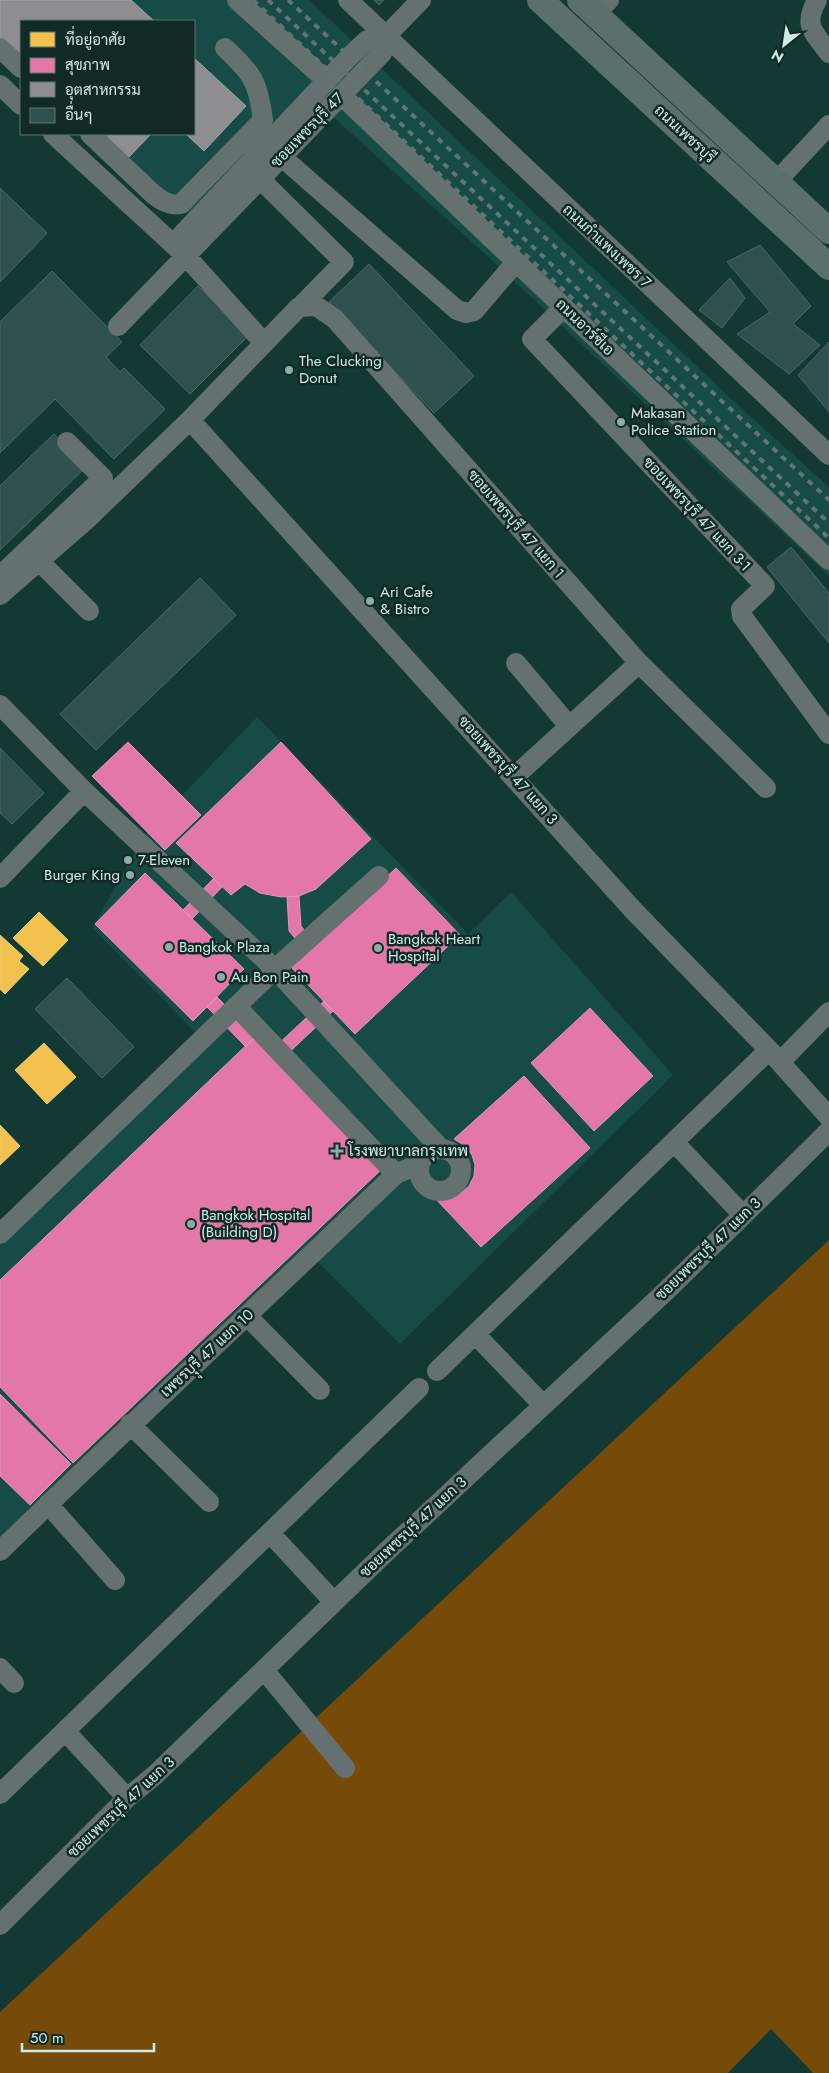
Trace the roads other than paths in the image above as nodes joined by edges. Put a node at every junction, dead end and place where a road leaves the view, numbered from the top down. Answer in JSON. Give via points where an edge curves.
{"nodes":[{"id":1,"x":237,"y":0,"type":"edge"},
{"id":2,"x":348,"y":0,"type":"edge"},
{"id":3,"x":421,"y":0,"type":"edge"},
{"id":4,"x":540,"y":0,"type":"edge"},
{"id":5,"x":817,"y":0,"type":"edge"},
{"id":6,"x":595,"y":5,"type":"edge"},
{"id":7,"x":386,"y":36,"type":"junction"},
{"id":8,"x":0,"y":48,"type":"edge"},
{"id":9,"x":225,"y":48,"type":"dead end"},
{"id":10,"x":829,"y":53,"type":"edge"},
{"id":11,"x":20,"y":67,"type":"edge"},
{"id":12,"x":0,"y":85,"type":"edge"},
{"id":13,"x":334,"y":88,"type":"junction"},
{"id":14,"x":20,"y":103,"type":"edge"},
{"id":15,"x":829,"y":126,"type":"edge"},
{"id":16,"x":54,"y":135,"type":"edge"},
{"id":17,"x":91,"y":135,"type":"edge"},
{"id":18,"x":274,"y":151,"type":"junction"},
{"id":19,"x":259,"y":178,"type":"junction"},
{"id":20,"x":776,"y":182,"type":"junction"},
{"id":21,"x":829,"y":231,"type":"edge"},
{"id":22,"x":179,"y":250,"type":"junction"},
{"id":23,"x":516,"y":262,"type":"junction"},
{"id":24,"x":829,"y":267,"type":"edge"},
{"id":25,"x":301,"y":306,"type":"junction"},
{"id":26,"x":564,"y":308,"type":"junction"},
{"id":27,"x":118,"y":326,"type":"dead end"},
{"id":28,"x":264,"y":343,"type":"junction"},
{"id":29,"x":190,"y":420,"type":"junction"},
{"id":30,"x":67,"y":442,"type":"dead end"},
{"id":31,"x":829,"y":455,"type":"edge"},
{"id":32,"x":40,"y":553,"type":"junction"},
{"id":33,"x":829,"y":560,"type":"edge"},
{"id":34,"x":0,"y":576,"type":"edge"},
{"id":35,"x":0,"y":595,"type":"edge"},
{"id":36,"x":89,"y":611,"type":"dead end"},
{"id":37,"x":516,"y":663,"type":"dead end"},
{"id":38,"x":638,"y":663,"type":"junction"},
{"id":39,"x":0,"y":704,"type":"edge"},
{"id":40,"x":570,"y":726,"type":"junction"},
{"id":41,"x":829,"y":734,"type":"edge"},
{"id":42,"x":514,"y":777,"type":"junction"},
{"id":43,"x":766,"y":788,"type":"dead end"},
{"id":44,"x":84,"y":791,"type":"junction"},
{"id":45,"x":378,"y":876,"type":"dead end"},
{"id":46,"x":0,"y":878,"type":"edge"},
{"id":47,"x":275,"y":969,"type":"junction"},
{"id":48,"x":236,"y":1006,"type":"junction"},
{"id":49,"x":829,"y":1012,"type":"edge"},
{"id":50,"x":774,"y":1056,"type":"junction"},
{"id":51,"x":829,"y":1117,"type":"edge"},
{"id":52,"x":829,"y":1131,"type":"edge"},
{"id":53,"x":674,"y":1142,"type":"junction"},
{"id":54,"x":440,"y":1148,"type":"junction"},
{"id":55,"x":419,"y":1164,"type":"junction"},
{"id":56,"x":396,"y":1174,"type":"junction"},
{"id":57,"x":743,"y":1215,"type":"junction"},
{"id":58,"x":0,"y":1234,"type":"edge"},
{"id":59,"x":247,"y":1316,"type":"junction"},
{"id":60,"x":475,"y":1334,"type":"junction"},
{"id":61,"x":437,"y":1371,"type":"dead end"},
{"id":62,"x":418,"y":1388,"type":"dead end"},
{"id":63,"x":320,"y":1390,"type":"dead end"},
{"id":64,"x":543,"y":1405,"type":"junction"},
{"id":65,"x":130,"y":1424,"type":"junction"},
{"id":66,"x":209,"y":1502,"type":"dead end"},
{"id":67,"x":48,"y":1504,"type":"junction"},
{"id":68,"x":270,"y":1533,"type":"junction"},
{"id":69,"x":0,"y":1551,"type":"edge"},
{"id":70,"x":115,"y":1580,"type":"dead end"},
{"id":71,"x":334,"y":1602,"type":"junction"},
{"id":72,"x":0,"y":1668,"type":"edge"},
{"id":73,"x":264,"y":1670,"type":"junction"},
{"id":74,"x":14,"y":1683,"type":"dead end"},
{"id":75,"x":66,"y":1732,"type":"junction"},
{"id":76,"x":345,"y":1768,"type":"dead end"},
{"id":77,"x":0,"y":1794,"type":"edge"},
{"id":78,"x":127,"y":1798,"type":"junction"},
{"id":79,"x":0,"y":1925,"type":"edge"}],
"edges":[{"from":1,"to":13,"type":"street"},
{"from":2,"to":7,"type":"street","name":"ถนนกำแพงเพชร 7"},
{"from":3,"to":7,"type":"street"},
{"from":4,"to":24,"type":"main road","name":"ถนนเพชรบุรี"},
{"from":5,"to":10,"type":"street","via":[[810,14],[811,28]]},
{"from":6,"to":20,"type":"main road","name":"ถนนเพชรบุรี"},
{"from":7,"to":13,"type":"street","via":[[367,40]]},
{"from":7,"to":31,"type":"street","name":"ถนนกำแพงเพชร 7"},
{"from":8,"to":11,"type":"street"},
{"from":9,"to":17,"type":"street","via":[[254,79],[263,120],[186,201],[174,205],[164,202]]},
{"from":12,"to":14,"type":"street"},
{"from":13,"to":18,"type":"street"},
{"from":13,"to":23,"type":"street","name":"ถนนอาร์ซีเอ"},
{"from":15,"to":20,"type":"street"},
{"from":16,"to":22,"type":"street"},
{"from":18,"to":19,"type":"street","name":"ซอยเพชรบุรี 47"},
{"from":18,"to":22,"type":"street"},
{"from":18,"to":23,"type":"street","via":[[457,310],[466,314],[474,311]]},
{"from":19,"to":22,"type":"street","name":"ซอยเพชรบุรี 47"},
{"from":19,"to":25,"type":"street","via":[[344,262]]},
{"from":20,"to":21,"type":"main road","name":"ถนนเพชรบุรี"},
{"from":22,"to":27,"type":"street"},
{"from":22,"to":28,"type":"street"},
{"from":23,"to":26,"type":"street","name":"ถนนอาร์ซีเอ"},
{"from":25,"to":28,"type":"street"},
{"from":25,"to":38,"type":"street","name":"ซอยเพชรบุรี 47 แยก 1","via":[[316,306],[335,319]]},
{"from":26,"to":33,"type":"street","name":"ถนนอาร์ซีเอ"},
{"from":26,"to":41,"type":"street","name":"ซอยเพชรบุรี 47 แยก 3-1","via":[[532,339],[765,586],[741,609],[742,616]]},
{"from":28,"to":29,"type":"street"},
{"from":29,"to":32,"type":"street"},
{"from":29,"to":42,"type":"street","name":"ซอยเพชรบุรี 47 แยก 3"},
{"from":30,"to":32,"type":"street","via":[[103,478]]},
{"from":32,"to":34,"type":"street"},
{"from":32,"to":35,"type":"street"},
{"from":32,"to":36,"type":"street"},
{"from":37,"to":40,"type":"street"},
{"from":38,"to":40,"type":"street"},
{"from":38,"to":43,"type":"street","name":"ซอยเพชรบุรี 47 แยก 1"},
{"from":39,"to":44,"type":"street"},
{"from":40,"to":42,"type":"street"},
{"from":42,"to":50,"type":"street","name":"ซอยเพชรบุรี 47 แยก 3","via":[[634,911]]},
{"from":44,"to":46,"type":"street"},
{"from":44,"to":47,"type":"street"},
{"from":45,"to":47,"type":"street"},
{"from":47,"to":48,"type":"street"},
{"from":47,"to":54,"type":"street"},
{"from":48,"to":56,"type":"street"},
{"from":48,"to":58,"type":"street"},
{"from":49,"to":50,"type":"street"},
{"from":50,"to":51,"type":"street","name":"ซอยเพชรบุรี 47 แยก 3"},
{"from":50,"to":53,"type":"street"},
{"from":52,"to":57,"type":"street","name":"ซอยเพชรบุรี 47 แยก 3"},
{"from":53,"to":57,"type":"street"},
{"from":53,"to":60,"type":"street"},
{"from":54,"to":55,"type":"street","via":[[427,1153]]},
{"from":54,"to":55,"type":"street","via":[[454,1154],[462,1166],[456,1186],[443,1192],[429,1189],[420,1178]]},
{"from":55,"to":56,"type":"street","name":"เพชรบุุรี 47 แยก 10"},
{"from":56,"to":59,"type":"street","name":"เพชรบุุรี 47 แยก 10"},
{"from":57,"to":64,"type":"street","name":"ซอยเพชรบุรี 47 แยก 3"},
{"from":59,"to":63,"type":"street"},
{"from":59,"to":65,"type":"street","name":"เพชรบุุรี 47 แยก 10"},
{"from":60,"to":61,"type":"street"},
{"from":60,"to":64,"type":"street"},
{"from":62,"to":68,"type":"street"},
{"from":64,"to":71,"type":"street","name":"ซอยเพชรบุรี 47 แยก 3"},
{"from":65,"to":66,"type":"street"},
{"from":65,"to":67,"type":"street","name":"เพชรบุุรี 47 แยก 10"},
{"from":67,"to":69,"type":"street","name":"เพชรบุุรี 47 แยก 10"},
{"from":67,"to":70,"type":"street"},
{"from":68,"to":71,"type":"street"},
{"from":68,"to":75,"type":"street"},
{"from":71,"to":73,"type":"street","name":"ซอยเพชรบุรี 47 แยก 3"},
{"from":72,"to":74,"type":"street"},
{"from":73,"to":76,"type":"street"},
{"from":73,"to":78,"type":"street","name":"ซอยเพชรบุรี 47 แยก 3"},
{"from":75,"to":77,"type":"street"},
{"from":75,"to":78,"type":"street"},
{"from":78,"to":79,"type":"street","name":"ซอยเพชรบุรี 47 แยก 3"}]}
